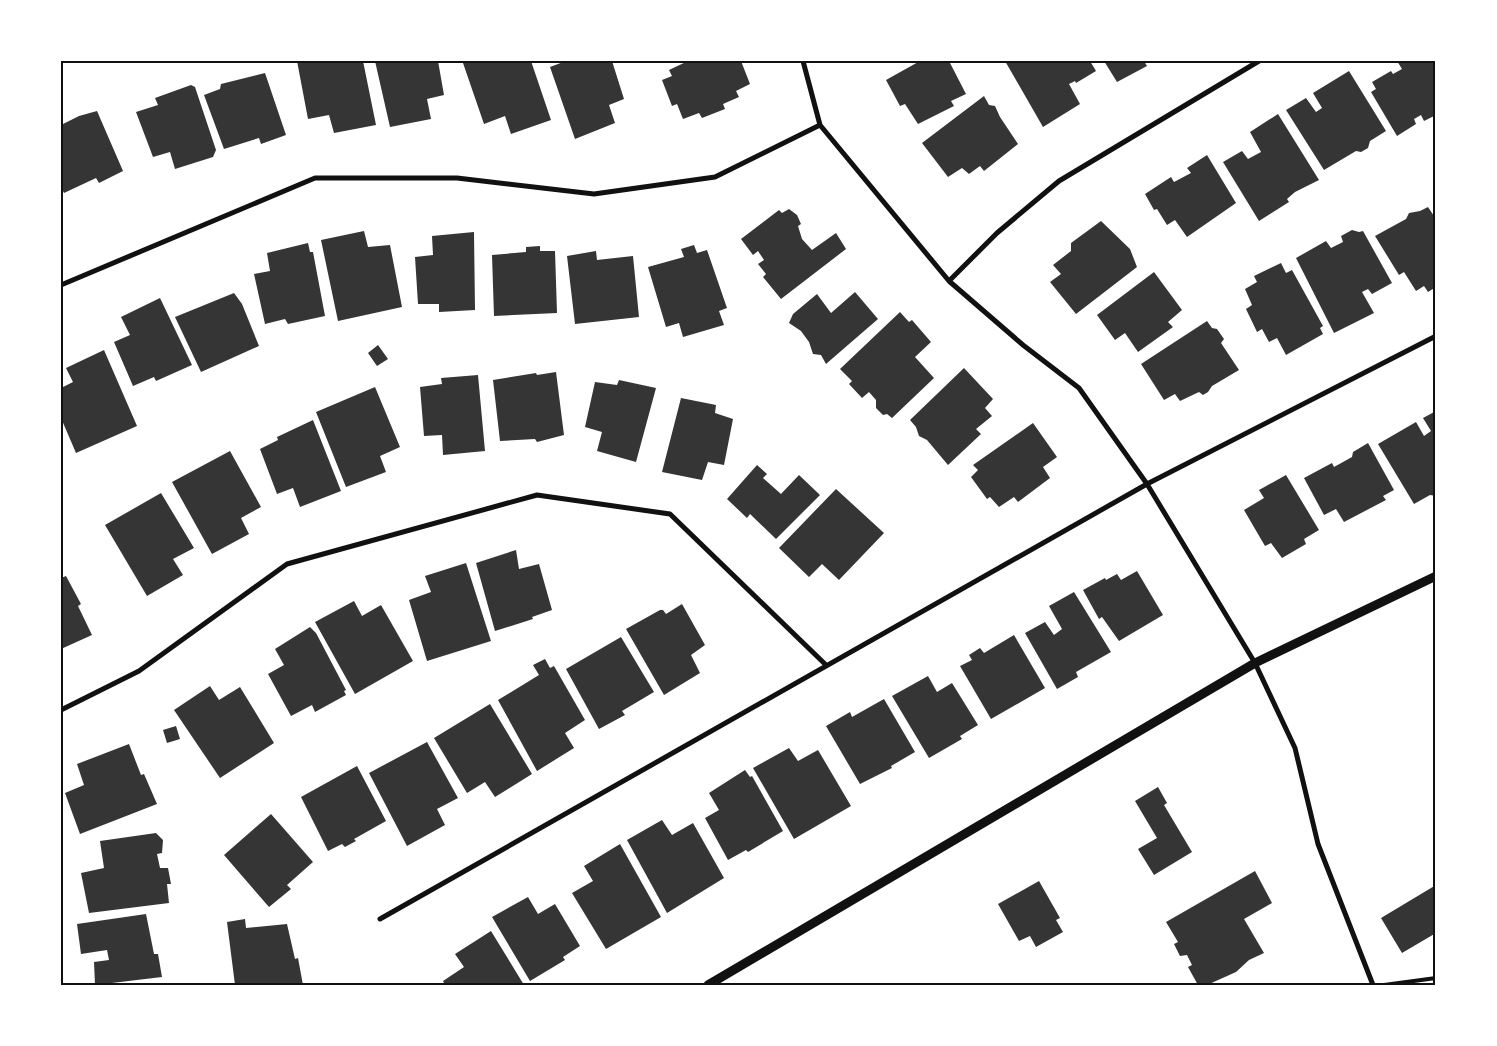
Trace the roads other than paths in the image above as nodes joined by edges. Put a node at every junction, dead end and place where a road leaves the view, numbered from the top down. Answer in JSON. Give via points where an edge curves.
{"nodes":[{"id":1,"x":803,"y":61,"type":"edge"},
{"id":2,"x":1259,"y":61,"type":"edge"},
{"id":3,"x":820,"y":125,"type":"junction"},
{"id":4,"x":949,"y":281,"type":"junction"},
{"id":5,"x":61,"y":285,"type":"edge"},
{"id":6,"x":1436,"y":336,"type":"edge"},
{"id":7,"x":1147,"y":484,"type":"junction"},
{"id":8,"x":1436,"y":576,"type":"edge"},
{"id":9,"x":1255,"y":663,"type":"junction"},
{"id":10,"x":826,"y":665,"type":"junction"},
{"id":11,"x":61,"y":710,"type":"edge"},
{"id":12,"x":380,"y":919,"type":"dead end"},
{"id":13,"x":1436,"y":978,"type":"edge"},
{"id":14,"x":708,"y":985,"type":"edge"},
{"id":15,"x":1373,"y":985,"type":"edge"},
{"id":16,"x":1384,"y":985,"type":"edge"}],
"edges":[{"from":1,"to":3,"type":"street"},
{"from":2,"to":4,"type":"street","via":[[1059,181],[997,233]]},
{"from":3,"to":4,"type":"street"},
{"from":3,"to":5,"type":"street","via":[[715,177],[594,194],[457,178],[315,178]]},
{"from":4,"to":7,"type":"street","via":[[1079,388]]},
{"from":6,"to":7,"type":"street"},
{"from":7,"to":9,"type":"street"},
{"from":7,"to":10,"type":"street"},
{"from":8,"to":9,"type":"street"},
{"from":9,"to":14,"type":"street"},
{"from":9,"to":15,"type":"street","via":[[1295,748],[1318,844]]},
{"from":10,"to":11,"type":"street","via":[[670,514],[537,494],[287,564],[139,672]]},
{"from":10,"to":12,"type":"street"},
{"from":13,"to":16,"type":"lane"}]}
